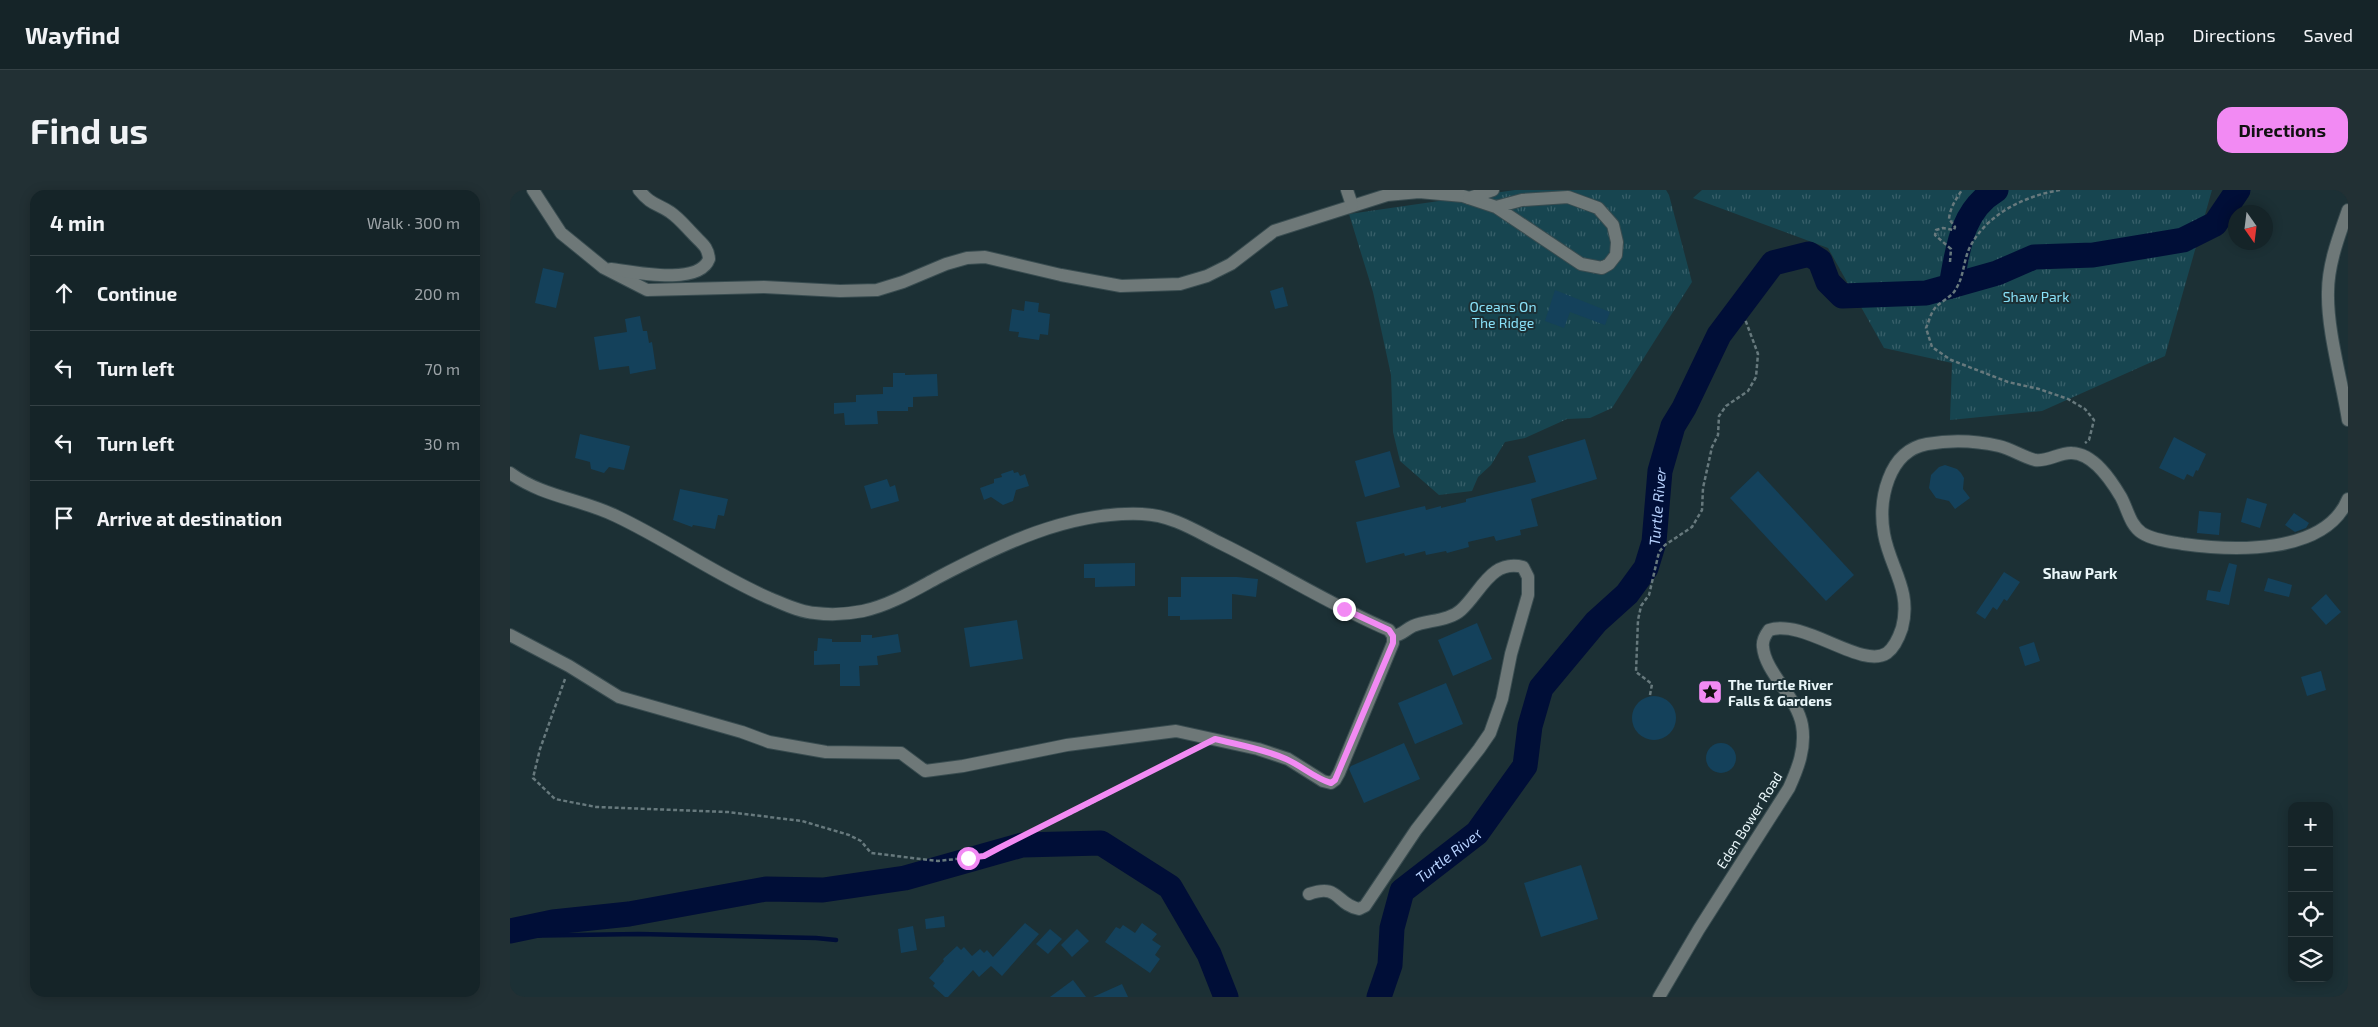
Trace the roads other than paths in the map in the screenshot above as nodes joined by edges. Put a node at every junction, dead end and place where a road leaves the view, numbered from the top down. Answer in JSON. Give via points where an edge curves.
{"nodes":[{"id":1,"x":533,"y":190,"type":"edge"},
{"id":2,"x":639,"y":190,"type":"edge"},
{"id":3,"x":1348,"y":190,"type":"edge"},
{"id":4,"x":1493,"y":190,"type":"edge"},
{"id":5,"x":1469,"y":198,"type":"junction"},
{"id":6,"x":1352,"y":206,"type":"junction"},
{"id":7,"x":1496,"y":207,"type":"junction"},
{"id":8,"x":2348,"y":210,"type":"edge"},
{"id":9,"x":604,"y":268,"type":"junction"},
{"id":10,"x":2348,"y":420,"type":"edge"},
{"id":11,"x":510,"y":473,"type":"edge"},
{"id":12,"x":2348,"y":499,"type":"edge"},
{"id":13,"x":510,"y":635,"type":"edge"},
{"id":14,"x":1393,"y":636,"type":"junction"},
{"id":15,"x":1309,"y":894,"type":"dead end"},
{"id":16,"x":1659,"y":997,"type":"edge"}],
"edges":[{"from":1,"to":9,"type":"street","via":[[561,233]]},
{"from":2,"to":9,"type":"street","via":[[649,202],[686,224],[705,245],[708,263],[700,270],[673,275]]},
{"from":3,"to":6,"type":"street"},
{"from":4,"to":5,"type":"street"},
{"from":5,"to":6,"type":"street","via":[[1418,192],[1387,196]]},
{"from":5,"to":7,"type":"street"},
{"from":6,"to":9,"type":"street","via":[[1274,232],[1231,264],[1207,276],[1172,285],[1121,286],[985,257],[946,264],[877,290],[646,290]]},
{"from":7,"to":7,"type":"street","via":[[1581,264],[1602,268],[1616,255],[1613,224],[1598,208],[1568,197],[1522,200]]},
{"from":8,"to":10,"type":"street","via":[[2336,242],[2328,292]]},
{"from":11,"to":14,"type":"street","via":[[533,488],[613,515],[655,535],[744,587],[813,613],[863,611],[912,593],[999,548],[1045,529],[1084,519],[1142,514],[1165,516],[1264,564],[1314,594],[1389,630]]},
{"from":12,"to":16,"type":"street","name":"Eden Bower Road","via":[[2335,520],[2320,531],[2298,540],[2257,548],[2224,548],[2164,541],[2144,534],[2134,526],[2121,497],[2095,464],[2083,455],[2072,453],[2035,460],[2000,446],[1952,442],[1926,444],[1908,450],[1888,480],[1883,502],[1884,535],[1902,585],[1906,612],[1900,633],[1894,646],[1885,654],[1860,655],[1790,627],[1769,630],[1765,635],[1763,647],[1777,677],[1798,708],[1802,727],[1800,766]]},
{"from":13,"to":14,"type":"street","via":[[570,666],[619,697],[769,742],[826,752],[901,753],[925,772],[1067,745],[1176,731],[1258,749],[1288,760],[1331,783],[1390,651]]},
{"from":14,"to":15,"type":"street","via":[[1460,610],[1488,577],[1502,568],[1524,567],[1528,594],[1510,654],[1502,699],[1490,733],[1416,830],[1365,906],[1352,908],[1333,892],[1325,890]]}]}
